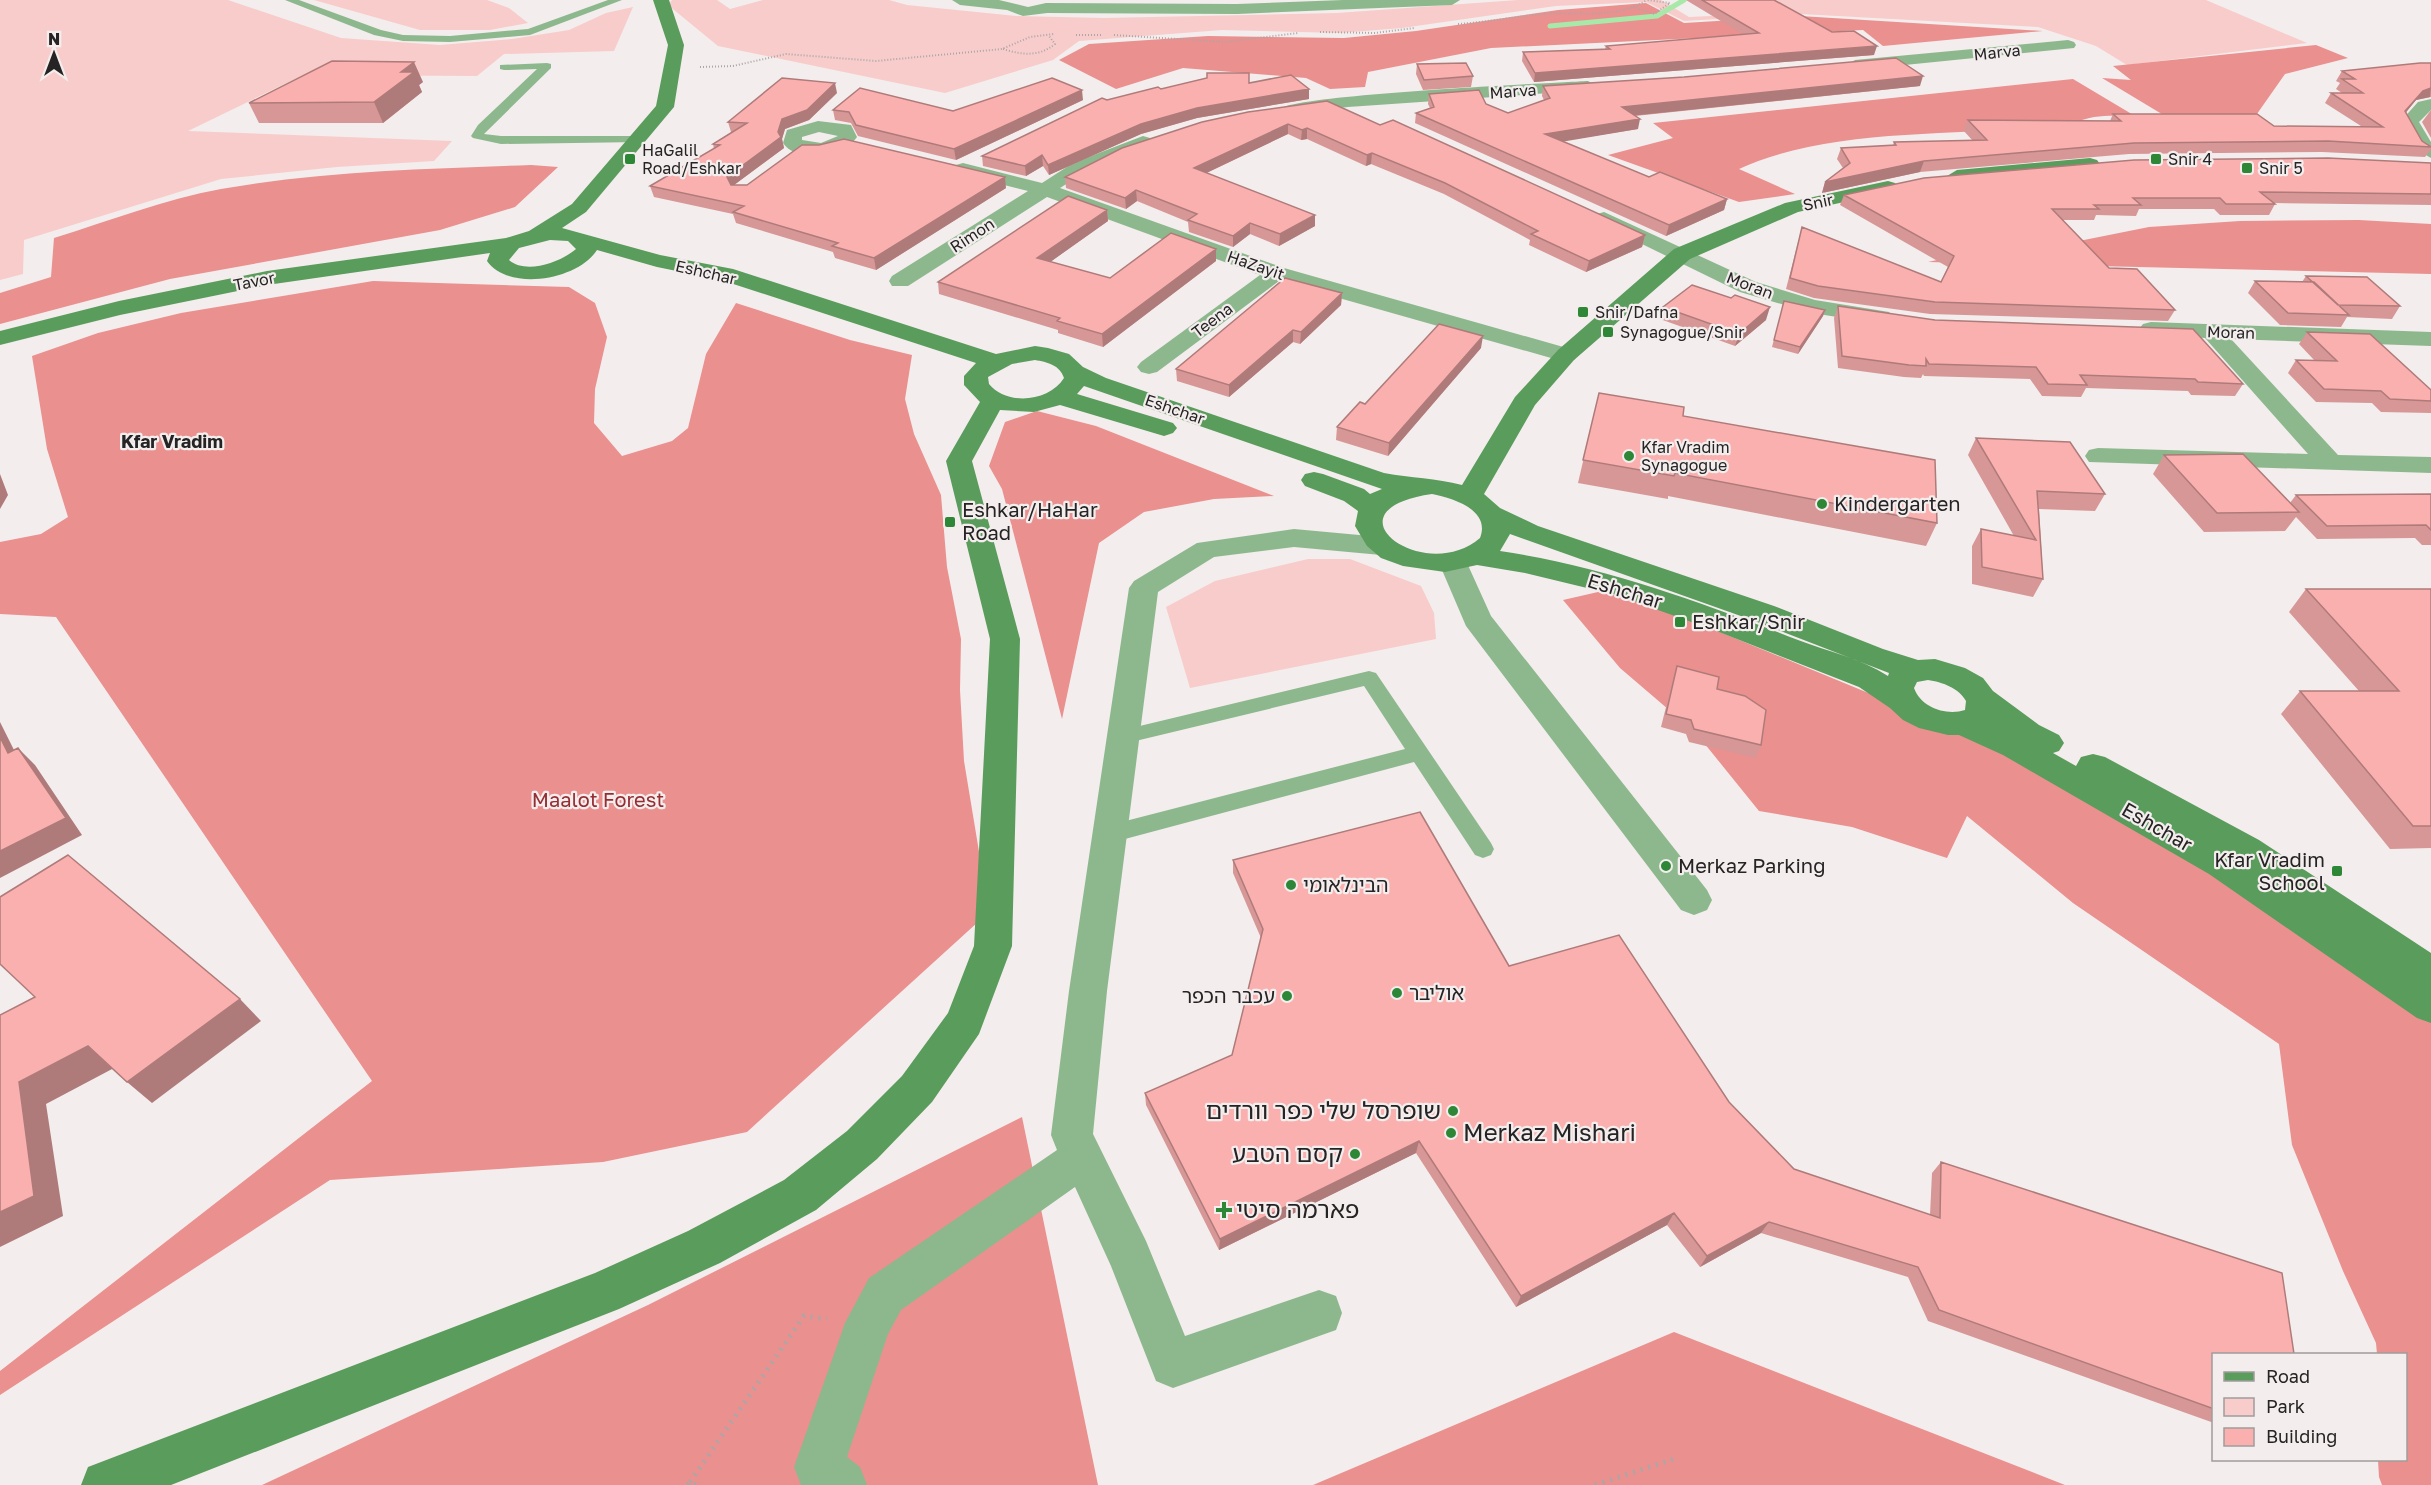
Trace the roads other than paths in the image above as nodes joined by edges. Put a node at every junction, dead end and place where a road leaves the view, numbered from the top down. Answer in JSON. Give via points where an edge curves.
{"nodes":[{"id":1,"x":290,"y":0,"type":"edge"},
{"id":2,"x":617,"y":0,"type":"edge"},
{"id":3,"x":661,"y":0,"type":"edge"},
{"id":4,"x":960,"y":0,"type":"edge"},
{"id":5,"x":1452,"y":0,"type":"edge"},
{"id":6,"x":1377,"y":2,"type":"edge"},
{"id":7,"x":1016,"y":3,"type":"edge"},
{"id":8,"x":1044,"y":4,"type":"edge"},
{"id":9,"x":1190,"y":5,"type":"edge"},
{"id":10,"x":2068,"y":45,"type":"dead end"},
{"id":11,"x":1839,"y":66,"type":"edge"},
{"id":12,"x":504,"y":67,"type":"dead end"},
{"id":13,"x":1605,"y":85,"type":"edge"},
{"id":14,"x":1348,"y":102,"type":"junction"},
{"id":15,"x":2431,"y":104,"type":"edge"},
{"id":16,"x":835,"y":108,"type":"edge"},
{"id":17,"x":1271,"y":111,"type":"edge"},
{"id":18,"x":1380,"y":117,"type":"dead end"},
{"id":19,"x":818,"y":126,"type":"junction"},
{"id":20,"x":1159,"y":137,"type":"edge"},
{"id":21,"x":636,"y":140,"type":"junction"},
{"id":22,"x":844,"y":141,"type":"junction"},
{"id":23,"x":801,"y":147,"type":"junction"},
{"id":24,"x":867,"y":147,"type":"edge"},
{"id":25,"x":2431,"y":152,"type":"edge"},
{"id":26,"x":980,"y":158,"type":"edge"},
{"id":27,"x":784,"y":159,"type":"edge"},
{"id":28,"x":2105,"y":163,"type":"edge"},
{"id":29,"x":2409,"y":164,"type":"edge"},
{"id":30,"x":2431,"y":166,"type":"edge"},
{"id":31,"x":1942,"y":177,"type":"edge"},
{"id":32,"x":1908,"y":182,"type":"edge"},
{"id":33,"x":1044,"y":189,"type":"junction"},
{"id":34,"x":579,"y":208,"type":"junction"},
{"id":35,"x":1585,"y":210,"type":"edge"},
{"id":36,"x":536,"y":236,"type":"junction"},
{"id":37,"x":580,"y":238,"type":"junction"},
{"id":38,"x":511,"y":244,"type":"junction"},
{"id":39,"x":1682,"y":254,"type":"junction"},
{"id":40,"x":657,"y":261,"type":"junction"},
{"id":41,"x":509,"y":269,"type":"junction"},
{"id":42,"x":553,"y":269,"type":"junction"},
{"id":43,"x":1276,"y":273,"type":"junction"},
{"id":44,"x":900,"y":281,"type":"dead end"},
{"id":45,"x":1900,"y":320,"type":"edge"},
{"id":46,"x":2129,"y":329,"type":"edge"},
{"id":47,"x":2211,"y":331,"type":"junction"},
{"id":48,"x":0,"y":338,"type":"edge"},
{"id":49,"x":2431,"y":339,"type":"edge"},
{"id":50,"x":0,"y":353,"type":"edge"},
{"id":51,"x":1566,"y":355,"type":"junction"},
{"id":52,"x":1149,"y":367,"type":"dead end"},
{"id":53,"x":1075,"y":372,"type":"junction"},
{"id":54,"x":994,"y":380,"type":"junction"},
{"id":55,"x":1059,"y":397,"type":"junction"},
{"id":56,"x":2098,"y":456,"type":"dead end"},
{"id":57,"x":2330,"y":462,"type":"junction"},
{"id":58,"x":2431,"y":465,"type":"edge"},
{"id":59,"x":1413,"y":487,"type":"junction"},
{"id":60,"x":1469,"y":496,"type":"junction"},
{"id":61,"x":1371,"y":508,"type":"junction"},
{"id":62,"x":1491,"y":514,"type":"junction"},
{"id":63,"x":1381,"y":546,"type":"junction"},
{"id":64,"x":1464,"y":560,"type":"junction"},
{"id":65,"x":1914,"y":670,"type":"junction"},
{"id":66,"x":1902,"y":700,"type":"junction"},
{"id":67,"x":1972,"y":711,"type":"junction"},
{"id":68,"x":1123,"y":736,"type":"junction"},
{"id":69,"x":1419,"y":753,"type":"junction"},
{"id":70,"x":1110,"y":834,"type":"junction"},
{"id":71,"x":1483,"y":849,"type":"dead end"},
{"id":72,"x":1694,"y":900,"type":"dead end"},
{"id":73,"x":2431,"y":974,"type":"edge"},
{"id":74,"x":2431,"y":1006,"type":"edge"},
{"id":75,"x":1081,"y":1158,"type":"junction"},
{"id":76,"x":1319,"y":1313,"type":"dead end"},
{"id":77,"x":106,"y":1485,"type":"edge"},
{"id":78,"x":842,"y":1485,"type":"edge"}],
"edges":[{"from":1,"to":2,"type":"lane","via":[[395,36],[472,39],[530,32]]},
{"from":3,"to":21,"type":"street","via":[[676,45],[672,68],[665,107]]},
{"from":4,"to":7,"type":"street"},
{"from":5,"to":6,"type":"street"},
{"from":6,"to":9,"type":"street"},
{"from":7,"to":8,"type":"street","via":[[1022,11]]},
{"from":8,"to":9,"type":"street"},
{"from":10,"to":11,"type":"street","name":"Marva"},
{"from":12,"to":21,"type":"lane","via":[[547,66],[477,136],[501,140]]},
{"from":13,"to":14,"type":"street","name":"Marva"},
{"from":14,"to":17,"type":"street","name":"Marva"},
{"from":14,"to":18,"type":"street"},
{"from":15,"to":25,"type":"street","via":[[2410,121]]},
{"from":16,"to":19,"type":"street"},
{"from":19,"to":22,"type":"street","via":[[845,129],[848,137]]},
{"from":19,"to":23,"type":"street","via":[[793,134],[792,143]]},
{"from":20,"to":33,"type":"street","via":[[1080,167]]},
{"from":21,"to":34,"type":"street"},
{"from":22,"to":23,"type":"street","via":[[824,148]]},
{"from":22,"to":24,"type":"street"},
{"from":23,"to":27,"type":"street"},
{"from":26,"to":33,"type":"street","name":"HaZayit","via":[[953,166]]},
{"from":28,"to":31,"type":"street"},
{"from":29,"to":30,"type":"street"},
{"from":32,"to":39,"type":"street","name":"Snir","via":[[1792,207]]},
{"from":33,"to":43,"type":"street","name":"HaZayit"},
{"from":33,"to":44,"type":"street","name":"Rimon"},
{"from":34,"to":36,"type":"street"},
{"from":34,"to":37,"type":"street"},
{"from":35,"to":39,"type":"street","name":"Moran"},
{"from":36,"to":37,"type":"street","name":"Eshchar"},
{"from":36,"to":38,"type":"street","name":"Tavor"},
{"from":37,"to":40,"type":"street","name":"Eshchar"},
{"from":37,"to":42,"type":"street","via":[[587,246],[581,256]]},
{"from":38,"to":41,"type":"street","via":[[499,256],[502,266]]},
{"from":38,"to":48,"type":"street","name":"Tavor","via":[[267,278],[118,308]]},
{"from":39,"to":45,"type":"street","name":"Moran","via":[[1748,287],[1812,306]]},
{"from":39,"to":51,"type":"street","name":"Snir"},
{"from":40,"to":42,"type":"street","name":"Eshchar"},
{"from":40,"to":54,"type":"street","name":"Eshchar","via":[[724,274]]},
{"from":41,"to":42,"type":"street","name":"Eshchar"},
{"from":41,"to":50,"type":"street","name":"Tavor","via":[[408,270],[307,283],[184,306]]},
{"from":43,"to":51,"type":"street","name":"HaZayit"},
{"from":43,"to":52,"type":"street","name":"Teena"},
{"from":46,"to":47,"type":"street","name":"Moran"},
{"from":47,"to":49,"type":"street","name":"Moran"},
{"from":47,"to":57,"type":"street"},
{"from":51,"to":60,"type":"street","name":"Snir","via":[[1524,402]]},
{"from":53,"to":54,"type":"street","via":[[1061,359],[1035,353],[1013,355]]},
{"from":53,"to":55,"type":"street","via":[[1073,385]]},
{"from":53,"to":59,"type":"street","name":"Eshchar","via":[[1378,480]]},
{"from":54,"to":55,"type":"street","via":[[1018,405]]},
{"from":54,"to":77,"type":"street","via":[[959,461],[1005,639],[993,946],[965,1022],[917,1089],[862,1145],[800,1195],[704,1247],[603,1293]]},
{"from":55,"to":61,"type":"street","name":"Eshchar","via":[[1236,450],[1354,495]]},
{"from":56,"to":57,"type":"street"},
{"from":57,"to":58,"type":"street"},
{"from":59,"to":60,"type":"street","via":[[1451,489]]},
{"from":59,"to":61,"type":"street","via":[[1396,490]]},
{"from":60,"to":62,"type":"street"},
{"from":61,"to":63,"type":"street","via":[[1367,521],[1370,534]]},
{"from":62,"to":64,"type":"street","via":[[1497,528],[1491,546]]},
{"from":62,"to":65,"type":"street","name":"Eshchar","via":[[1528,532]]},
{"from":63,"to":64,"type":"street","via":[[1402,558],[1427,563]]},
{"from":63,"to":68,"type":"street","via":[[1294,538],[1206,549],[1144,588]]},
{"from":64,"to":66,"type":"street","name":"Eshchar","via":[[1511,560],[1624,587],[1870,679]]},
{"from":64,"to":72,"type":"street","via":[[1477,619]]},
{"from":65,"to":66,"type":"street","via":[[1899,681],[1897,690]]},
{"from":65,"to":67,"type":"street","via":[[1942,671],[1969,684]]},
{"from":66,"to":67,"type":"street","via":[[1924,717],[1939,722]]},
{"from":67,"to":73,"type":"street","name":"Eshchar","via":[[2027,733],[2246,850]]},
{"from":67,"to":74,"type":"street","name":"Eshchar","via":[[2015,747],[2222,864]]},
{"from":68,"to":69,"type":"lane","via":[[1369,678]]},
{"from":68,"to":70,"type":"street"},
{"from":69,"to":70,"type":"lane"},
{"from":69,"to":71,"type":"lane"},
{"from":70,"to":75,"type":"street","via":[[1072,1135]]},
{"from":75,"to":76,"type":"street","via":[[1130,1257],[1173,1364]]},
{"from":75,"to":78,"type":"street","via":[[885,1294],[868,1323],[819,1467]]}]}
